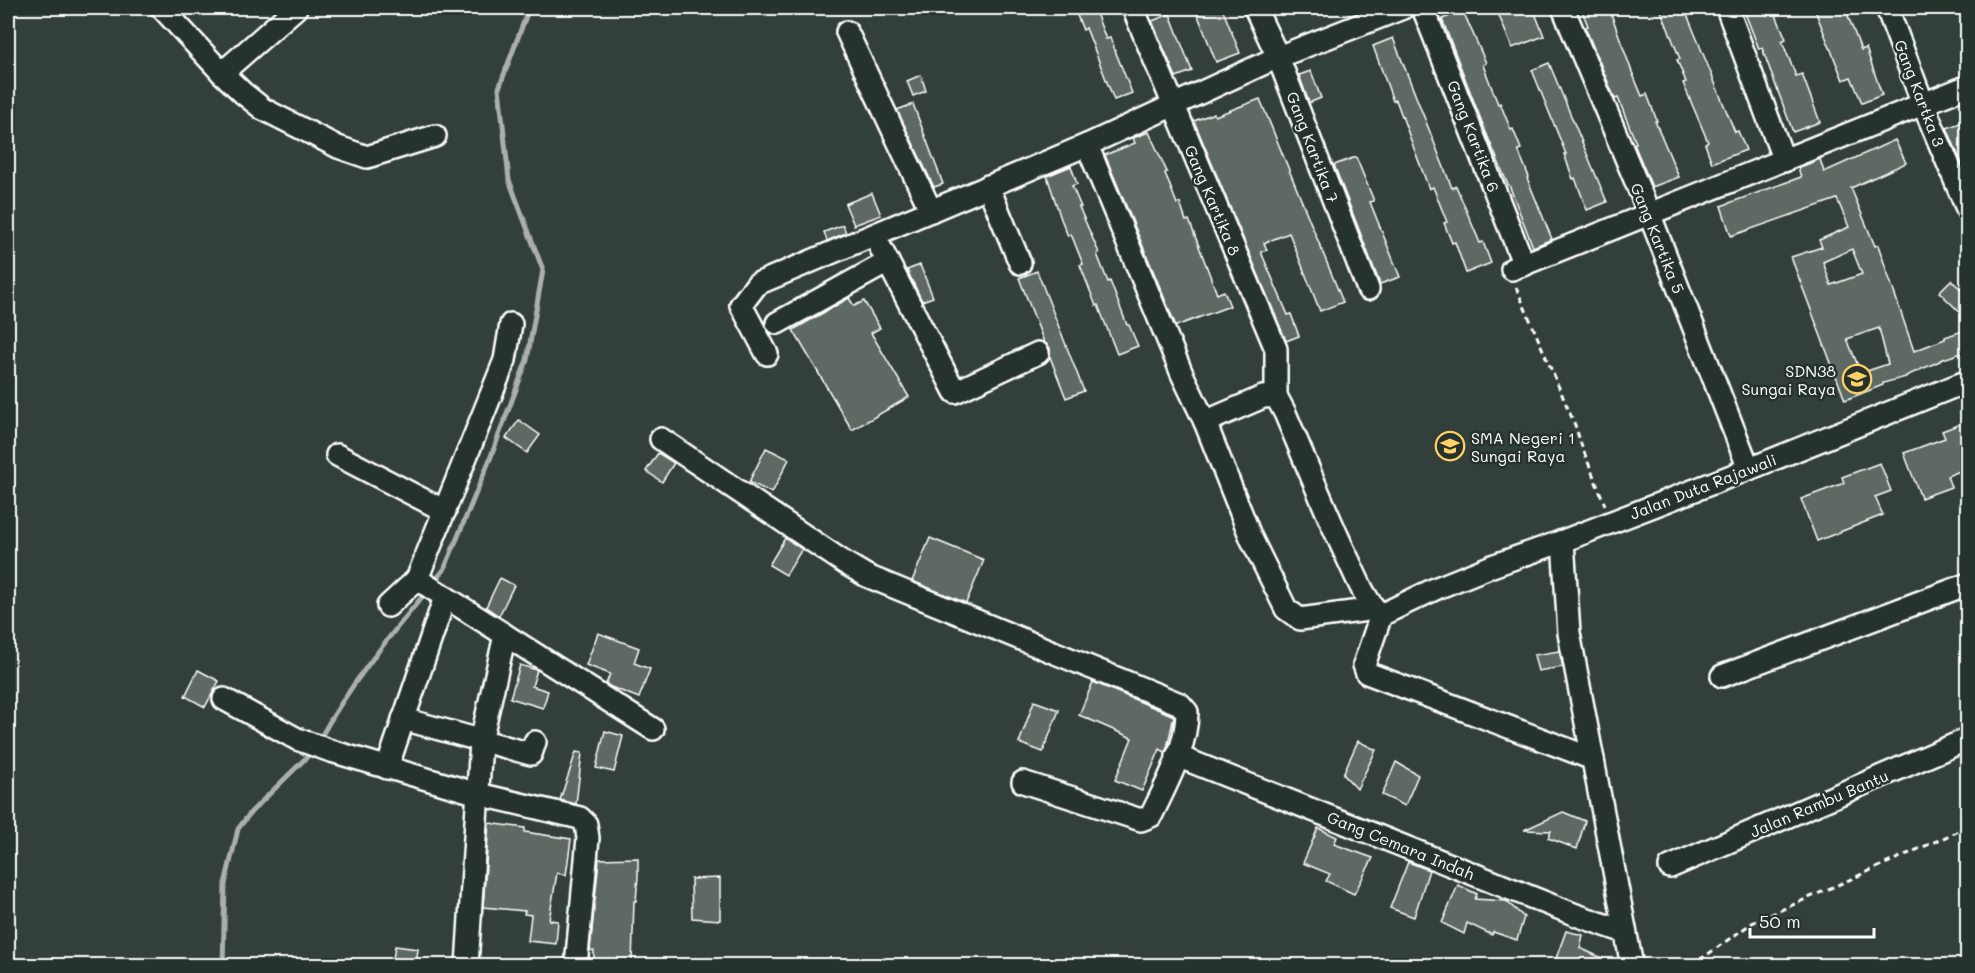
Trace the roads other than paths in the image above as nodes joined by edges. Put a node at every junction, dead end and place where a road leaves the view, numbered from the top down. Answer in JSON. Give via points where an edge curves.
{"nodes":[{"id":1,"x":162,"y":8,"type":"edge"},
{"id":2,"x":296,"y":8,"type":"edge"},
{"id":3,"x":1133,"y":8,"type":"edge"},
{"id":4,"x":1255,"y":8,"type":"edge"},
{"id":5,"x":1403,"y":8,"type":"edge"},
{"id":6,"x":1423,"y":8,"type":"edge"},
{"id":7,"x":1563,"y":8,"type":"edge"},
{"id":8,"x":1727,"y":8,"type":"edge"},
{"id":9,"x":1887,"y":8,"type":"edge"},
{"id":10,"x":847,"y":32,"type":"dead end"},
{"id":11,"x":1278,"y":57,"type":"junction"},
{"id":12,"x":222,"y":73,"type":"junction"},
{"id":13,"x":1968,"y":86,"type":"edge"},
{"id":14,"x":1173,"y":104,"type":"junction"},
{"id":15,"x":1923,"y":104,"type":"junction"},
{"id":16,"x":435,"y":136,"type":"dead end"},
{"id":17,"x":1087,"y":145,"type":"junction"},
{"id":18,"x":1784,"y":161,"type":"junction"},
{"id":19,"x":988,"y":186,"type":"junction"},
{"id":20,"x":931,"y":211,"type":"junction"},
{"id":21,"x":1968,"y":211,"type":"edge"},
{"id":22,"x":1649,"y":213,"type":"junction"},
{"id":23,"x":874,"y":235,"type":"junction"},
{"id":24,"x":888,"y":262,"type":"junction"},
{"id":25,"x":1020,"y":263,"type":"dead end"},
{"id":26,"x":1368,"y":289,"type":"dead end"},
{"id":27,"x":777,"y":323,"type":"dead end"},
{"id":28,"x":512,"y":324,"type":"dead end"},
{"id":29,"x":1038,"y":353,"type":"dead end"},
{"id":30,"x":767,"y":354,"type":"dead end"},
{"id":31,"x":1968,"y":381,"type":"edge"},
{"id":32,"x":1276,"y":396,"type":"junction"},
{"id":33,"x":1205,"y":422,"type":"junction"},
{"id":34,"x":661,"y":439,"type":"dead end"},
{"id":35,"x":337,"y":454,"type":"dead end"},
{"id":36,"x":1749,"y":469,"type":"junction"},
{"id":37,"x":445,"y":510,"type":"junction"},
{"id":38,"x":1563,"y":541,"type":"junction"},
{"id":39,"x":1968,"y":584,"type":"edge"},
{"id":40,"x":430,"y":588,"type":"junction"},
{"id":41,"x":388,"y":606,"type":"dead end"},
{"id":42,"x":1378,"y":612,"type":"junction"},
{"id":43,"x":506,"y":635,"type":"junction"},
{"id":44,"x":1722,"y":676,"type":"dead end"},
{"id":45,"x":224,"y":699,"type":"dead end"},
{"id":46,"x":403,"y":718,"type":"junction"},
{"id":47,"x":653,"y":729,"type":"dead end"},
{"id":48,"x":1968,"y":739,"type":"edge"},
{"id":49,"x":481,"y":741,"type":"junction"},
{"id":50,"x":535,"y":742,"type":"dead end"},
{"id":51,"x":1177,"y":756,"type":"junction"},
{"id":52,"x":1593,"y":759,"type":"junction"},
{"id":53,"x":387,"y":768,"type":"junction"},
{"id":54,"x":1023,"y":782,"type":"dead end"},
{"id":55,"x":478,"y":794,"type":"junction"},
{"id":56,"x":1670,"y":867,"type":"dead end"},
{"id":57,"x":1625,"y":932,"type":"junction"},
{"id":58,"x":467,"y":966,"type":"edge"},
{"id":59,"x":576,"y":966,"type":"edge"},
{"id":60,"x":1632,"y":966,"type":"edge"}],
"edges":[{"from":1,"to":12,"type":"street"},
{"from":2,"to":12,"type":"street"},
{"from":3,"to":14,"type":"street","name":"Gang Kartika 8"},
{"from":4,"to":11,"type":"street","name":"Gang Kartika 7"},
{"from":5,"to":11,"type":"street"},
{"from":6,"to":22,"type":"street","name":"Gang Kartika 6","via":[[1518,267]]},
{"from":7,"to":22,"type":"street","name":"Gang Kartika 5"},
{"from":8,"to":18,"type":"street"},
{"from":9,"to":15,"type":"street","name":"Gang Kartka 3"},
{"from":10,"to":20,"type":"street"},
{"from":11,"to":14,"type":"street"},
{"from":11,"to":26,"type":"street","name":"Gang Kartika 7"},
{"from":12,"to":16,"type":"street","via":[[263,109],[338,147],[367,157]]},
{"from":13,"to":15,"type":"street"},
{"from":14,"to":17,"type":"street"},
{"from":14,"to":32,"type":"street","name":"Gang Kartika 8","via":[[1276,349]]},
{"from":15,"to":18,"type":"street"},
{"from":15,"to":21,"type":"street","name":"Gang Kartka 3"},
{"from":17,"to":19,"type":"street"},
{"from":17,"to":33,"type":"street","name":"Jalan Duta Rajawali"},
{"from":18,"to":22,"type":"street"},
{"from":19,"to":20,"type":"street"},
{"from":19,"to":25,"type":"street"},
{"from":20,"to":23,"type":"street"},
{"from":22,"to":36,"type":"street","name":"Gang Kartika 5"},
{"from":23,"to":24,"type":"street"},
{"from":23,"to":30,"type":"street","via":[[757,284],[741,305]]},
{"from":24,"to":27,"type":"street"},
{"from":24,"to":29,"type":"street","via":[[955,392]]},
{"from":28,"to":37,"type":"street","via":[[505,360]]},
{"from":31,"to":36,"type":"street","name":"Jalan Duta Rajawali"},
{"from":32,"to":33,"type":"street","via":[[1263,397]]},
{"from":32,"to":42,"type":"street","name":"Gang Kartika 8","via":[[1334,530]]},
{"from":33,"to":42,"type":"street","name":"Jalan Duta Rajawali","via":[[1251,538],[1286,609],[1300,619]]},
{"from":34,"to":51,"type":"street","via":[[867,576],[1180,704],[1187,712],[1187,724]]},
{"from":35,"to":37,"type":"street"},
{"from":36,"to":38,"type":"street","name":"Jalan Duta Rajawali"},
{"from":37,"to":40,"type":"street"},
{"from":38,"to":42,"type":"street","name":"Jalan Duta Rajawali"},
{"from":38,"to":52,"type":"street","via":[[1569,633]]},
{"from":39,"to":44,"type":"street"},
{"from":40,"to":41,"type":"street"},
{"from":40,"to":43,"type":"street"},
{"from":40,"to":46,"type":"street"},
{"from":42,"to":52,"type":"street","via":[[1364,665],[1367,672]]},
{"from":43,"to":47,"type":"street"},
{"from":43,"to":49,"type":"street"},
{"from":45,"to":53,"type":"street","via":[[316,746]]},
{"from":46,"to":49,"type":"street"},
{"from":46,"to":53,"type":"street"},
{"from":48,"to":56,"type":"street","name":"Jalan Rambu Bantu"},
{"from":49,"to":50,"type":"street","via":[[531,754]]},
{"from":49,"to":55,"type":"street"},
{"from":51,"to":54,"type":"street","via":[[1151,816],[1141,820]]},
{"from":51,"to":57,"type":"street","name":"Gang Cemara Indah"},
{"from":52,"to":57,"type":"street"},
{"from":53,"to":55,"type":"street"},
{"from":55,"to":58,"type":"street"},
{"from":55,"to":59,"type":"street","via":[[580,818],[586,824]]},
{"from":57,"to":60,"type":"street"}]}
